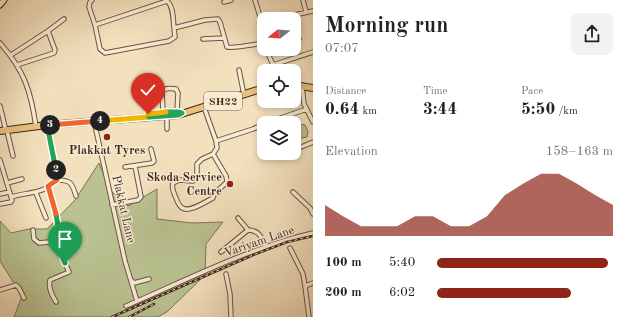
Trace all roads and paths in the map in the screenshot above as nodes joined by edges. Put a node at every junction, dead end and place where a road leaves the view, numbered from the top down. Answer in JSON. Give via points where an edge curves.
{"nodes":[{"id":1,"x":4,"y":0,"type":"edge"},
{"id":2,"x":92,"y":0,"type":"edge"},
{"id":3,"x":231,"y":0,"type":"edge"},
{"id":4,"x":255,"y":0,"type":"edge"},
{"id":5,"x":303,"y":0,"type":"edge"},
{"id":6,"x":170,"y":2,"type":"edge"},
{"id":7,"x":224,"y":2,"type":"dead end"},
{"id":8,"x":0,"y":5,"type":"edge"},
{"id":9,"x":313,"y":10,"type":"edge"},
{"id":10,"x":259,"y":12,"type":"edge"},
{"id":11,"x":306,"y":12,"type":"junction"},
{"id":12,"x":301,"y":13,"type":"edge"},
{"id":13,"x":64,"y":19,"type":"dead end"},
{"id":14,"x":95,"y":25,"type":"junction"},
{"id":15,"x":174,"y":28,"type":"junction"},
{"id":16,"x":48,"y":31,"type":"junction"},
{"id":17,"x":224,"y":38,"type":"junction"},
{"id":18,"x":203,"y":39,"type":"dead end"},
{"id":19,"x":0,"y":43,"type":"edge"},
{"id":20,"x":257,"y":43,"type":"edge"},
{"id":21,"x":313,"y":52,"type":"edge"},
{"id":22,"x":11,"y":55,"type":"junction"},
{"id":23,"x":276,"y":64,"type":"edge"},
{"id":24,"x":17,"y":65,"type":"junction"},
{"id":25,"x":239,"y":70,"type":"dead end"},
{"id":26,"x":302,"y":86,"type":"joint"},
{"id":27,"x":313,"y":88,"type":"edge"},
{"id":28,"x":257,"y":90,"type":"edge"},
{"id":29,"x":244,"y":94,"type":"junction"},
{"id":30,"x":0,"y":106,"type":"edge"},
{"id":31,"x":204,"y":107,"type":"junction"},
{"id":32,"x":307,"y":109,"type":"junction"},
{"id":33,"x":180,"y":113,"type":"junction"},
{"id":34,"x":165,"y":114,"type":"junction"},
{"id":35,"x":287,"y":116,"type":"edge"},
{"id":36,"x":94,"y":121,"type":"junction"},
{"id":37,"x":313,"y":122,"type":"edge"},
{"id":38,"x":36,"y":125,"type":"junction"},
{"id":39,"x":47,"y":125,"type":"junction"},
{"id":40,"x":257,"y":127,"type":"edge"},
{"id":41,"x":3,"y":129,"type":"edge"},
{"id":42,"x":168,"y":129,"type":"dead end"},
{"id":43,"x":216,"y":140,"type":"junction"},
{"id":44,"x":313,"y":142,"type":"edge"},
{"id":45,"x":301,"y":147,"type":"edge"},
{"id":46,"x":151,"y":149,"type":"dead end"},
{"id":47,"x":213,"y":154,"type":"junction"},
{"id":48,"x":13,"y":156,"type":"dead end"},
{"id":49,"x":0,"y":160,"type":"edge"},
{"id":50,"x":135,"y":166,"type":"junction"},
{"id":51,"x":125,"y":167,"type":"dead end"},
{"id":52,"x":2,"y":174,"type":"edge"},
{"id":53,"x":22,"y":179,"type":"dead end"},
{"id":54,"x":57,"y":180,"type":"junction"},
{"id":55,"x":7,"y":183,"type":"junction"},
{"id":56,"x":48,"y":186,"type":"junction"},
{"id":57,"x":10,"y":192,"type":"junction"},
{"id":58,"x":293,"y":192,"type":"dead end"},
{"id":59,"x":36,"y":193,"type":"junction"},
{"id":60,"x":0,"y":194,"type":"edge"},
{"id":61,"x":76,"y":196,"type":"dead end"},
{"id":62,"x":11,"y":197,"type":"junction"},
{"id":63,"x":0,"y":204,"type":"edge"},
{"id":64,"x":112,"y":205,"type":"junction"},
{"id":65,"x":313,"y":214,"type":"edge"},
{"id":66,"x":46,"y":218,"type":"dead end"},
{"id":67,"x":238,"y":218,"type":"dead end"},
{"id":68,"x":33,"y":230,"type":"dead end"},
{"id":69,"x":248,"y":230,"type":"junction"},
{"id":70,"x":313,"y":233,"type":"edge"},
{"id":71,"x":60,"y":240,"type":"junction"},
{"id":72,"x":266,"y":247,"type":"junction"},
{"id":73,"x":290,"y":248,"type":"dead end"},
{"id":74,"x":221,"y":252,"type":"dead end"},
{"id":75,"x":226,"y":274,"type":"dead end"},
{"id":76,"x":131,"y":279,"type":"junction"},
{"id":77,"x":149,"y":279,"type":"dead end"},
{"id":78,"x":313,"y":282,"type":"edge"},
{"id":79,"x":305,"y":286,"type":"junction"},
{"id":80,"x":0,"y":290,"type":"edge"},
{"id":81,"x":24,"y":298,"type":"dead end"},
{"id":82,"x":137,"y":301,"type":"junction"},
{"id":83,"x":56,"y":302,"type":"dead end"},
{"id":84,"x":126,"y":306,"type":"dead end"},
{"id":85,"x":231,"y":317,"type":"edge"},
{"id":86,"x":309,"y":317,"type":"edge"}],
"edges":[{"from":1,"to":8,"type":"main road"},
{"from":2,"to":14,"type":"street","via":[[89,4]]},
{"from":3,"to":7,"type":"street"},
{"from":4,"to":10,"type":"street"},
{"from":5,"to":11,"type":"street"},
{"from":6,"to":14,"type":"street","via":[[164,1]]},
{"from":6,"to":15,"type":"street"},
{"from":9,"to":11,"type":"street"},
{"from":11,"to":12,"type":"street"},
{"from":13,"to":16,"type":"street"},
{"from":14,"to":15,"type":"street","via":[[100,49],[105,52],[169,41],[175,37]]},
{"from":15,"to":17,"type":"street","via":[[218,19]]},
{"from":16,"to":22,"type":"street"},
{"from":16,"to":24,"type":"street","via":[[54,53]]},
{"from":17,"to":18,"type":"street"},
{"from":17,"to":20,"type":"street","via":[[227,47],[230,48]]},
{"from":19,"to":22,"type":"street"},
{"from":21,"to":23,"type":"street"},
{"from":22,"to":24,"type":"street"},
{"from":24,"to":38,"type":"street","via":[[30,92]]},
{"from":25,"to":29,"type":"street"},
{"from":26,"to":27,"type":"main road"},
{"from":26,"to":32,"type":"street"},
{"from":28,"to":29,"type":"main road","number":"SH22"},
{"from":29,"to":31,"type":"main road","number":"SH22"},
{"from":30,"to":41,"type":"street"},
{"from":31,"to":33,"type":"main road","number":"SH22"},
{"from":31,"to":43,"type":"street"},
{"from":32,"to":35,"type":"street"},
{"from":32,"to":37,"type":"street"},
{"from":33,"to":34,"type":"main road","number":"SH22"},
{"from":33,"to":34,"type":"street","via":[[178,93],[173,88],[162,91]]},
{"from":34,"to":36,"type":"main road","number":"SH22"},
{"from":34,"to":38,"type":"main road","number":"SH22","via":[[77,118]]},
{"from":34,"to":42,"type":"street"},
{"from":36,"to":39,"type":"main road","number":"SH22"},
{"from":36,"to":64,"type":"street","name":"Plakkat Lane"},
{"from":38,"to":39,"type":"main road","number":"SH22"},
{"from":38,"to":41,"type":"main road","number":"SH22"},
{"from":39,"to":54,"type":"street"},
{"from":40,"to":43,"type":"street"},
{"from":41,"to":48,"type":"street"},
{"from":43,"to":47,"type":"street","via":[[217,148]]},
{"from":44,"to":45,"type":"street"},
{"from":46,"to":50,"type":"street","via":[[154,161]]},
{"from":47,"to":47,"type":"street","via":[[227,182],[213,198],[185,209],[177,200],[172,189],[173,183],[196,179],[197,164]]},
{"from":49,"to":52,"type":"street"},
{"from":50,"to":51,"type":"street"},
{"from":50,"to":64,"type":"street","via":[[141,197],[138,200]]},
{"from":52,"to":55,"type":"street"},
{"from":53,"to":55,"type":"street"},
{"from":54,"to":56,"type":"street"},
{"from":54,"to":61,"type":"street","via":[[66,180],[72,185]]},
{"from":55,"to":57,"type":"street"},
{"from":56,"to":59,"type":"street"},
{"from":56,"to":71,"type":"street","via":[[58,221]]},
{"from":57,"to":60,"type":"street"},
{"from":57,"to":62,"type":"street"},
{"from":58,"to":65,"type":"street"},
{"from":59,"to":62,"type":"street"},
{"from":59,"to":66,"type":"street"},
{"from":62,"to":63,"type":"street","via":[[11,202]]},
{"from":64,"to":76,"type":"street","name":"Plakkat Lane"},
{"from":67,"to":69,"type":"street"},
{"from":68,"to":71,"type":"street","via":[[34,239],[38,243]]},
{"from":69,"to":72,"type":"street","via":[[254,230],[262,236]]},
{"from":69,"to":74,"type":"street"},
{"from":70,"to":72,"type":"street","name":"Variyam Lane"},
{"from":71,"to":83,"type":"street","via":[[69,272],[50,280],[50,290]]},
{"from":72,"to":82,"type":"street","name":"Variyam Lane"},
{"from":73,"to":79,"type":"street","via":[[303,274]]},
{"from":75,"to":85,"type":"street"},
{"from":76,"to":77,"type":"street","via":[[134,282]]},
{"from":76,"to":82,"type":"street","name":"Plakkat Lane"},
{"from":78,"to":79,"type":"street"},
{"from":79,"to":86,"type":"street"},
{"from":80,"to":81,"type":"street","via":[[16,285]]},
{"from":82,"to":84,"type":"street","name":"Variyam Lane"}]}
